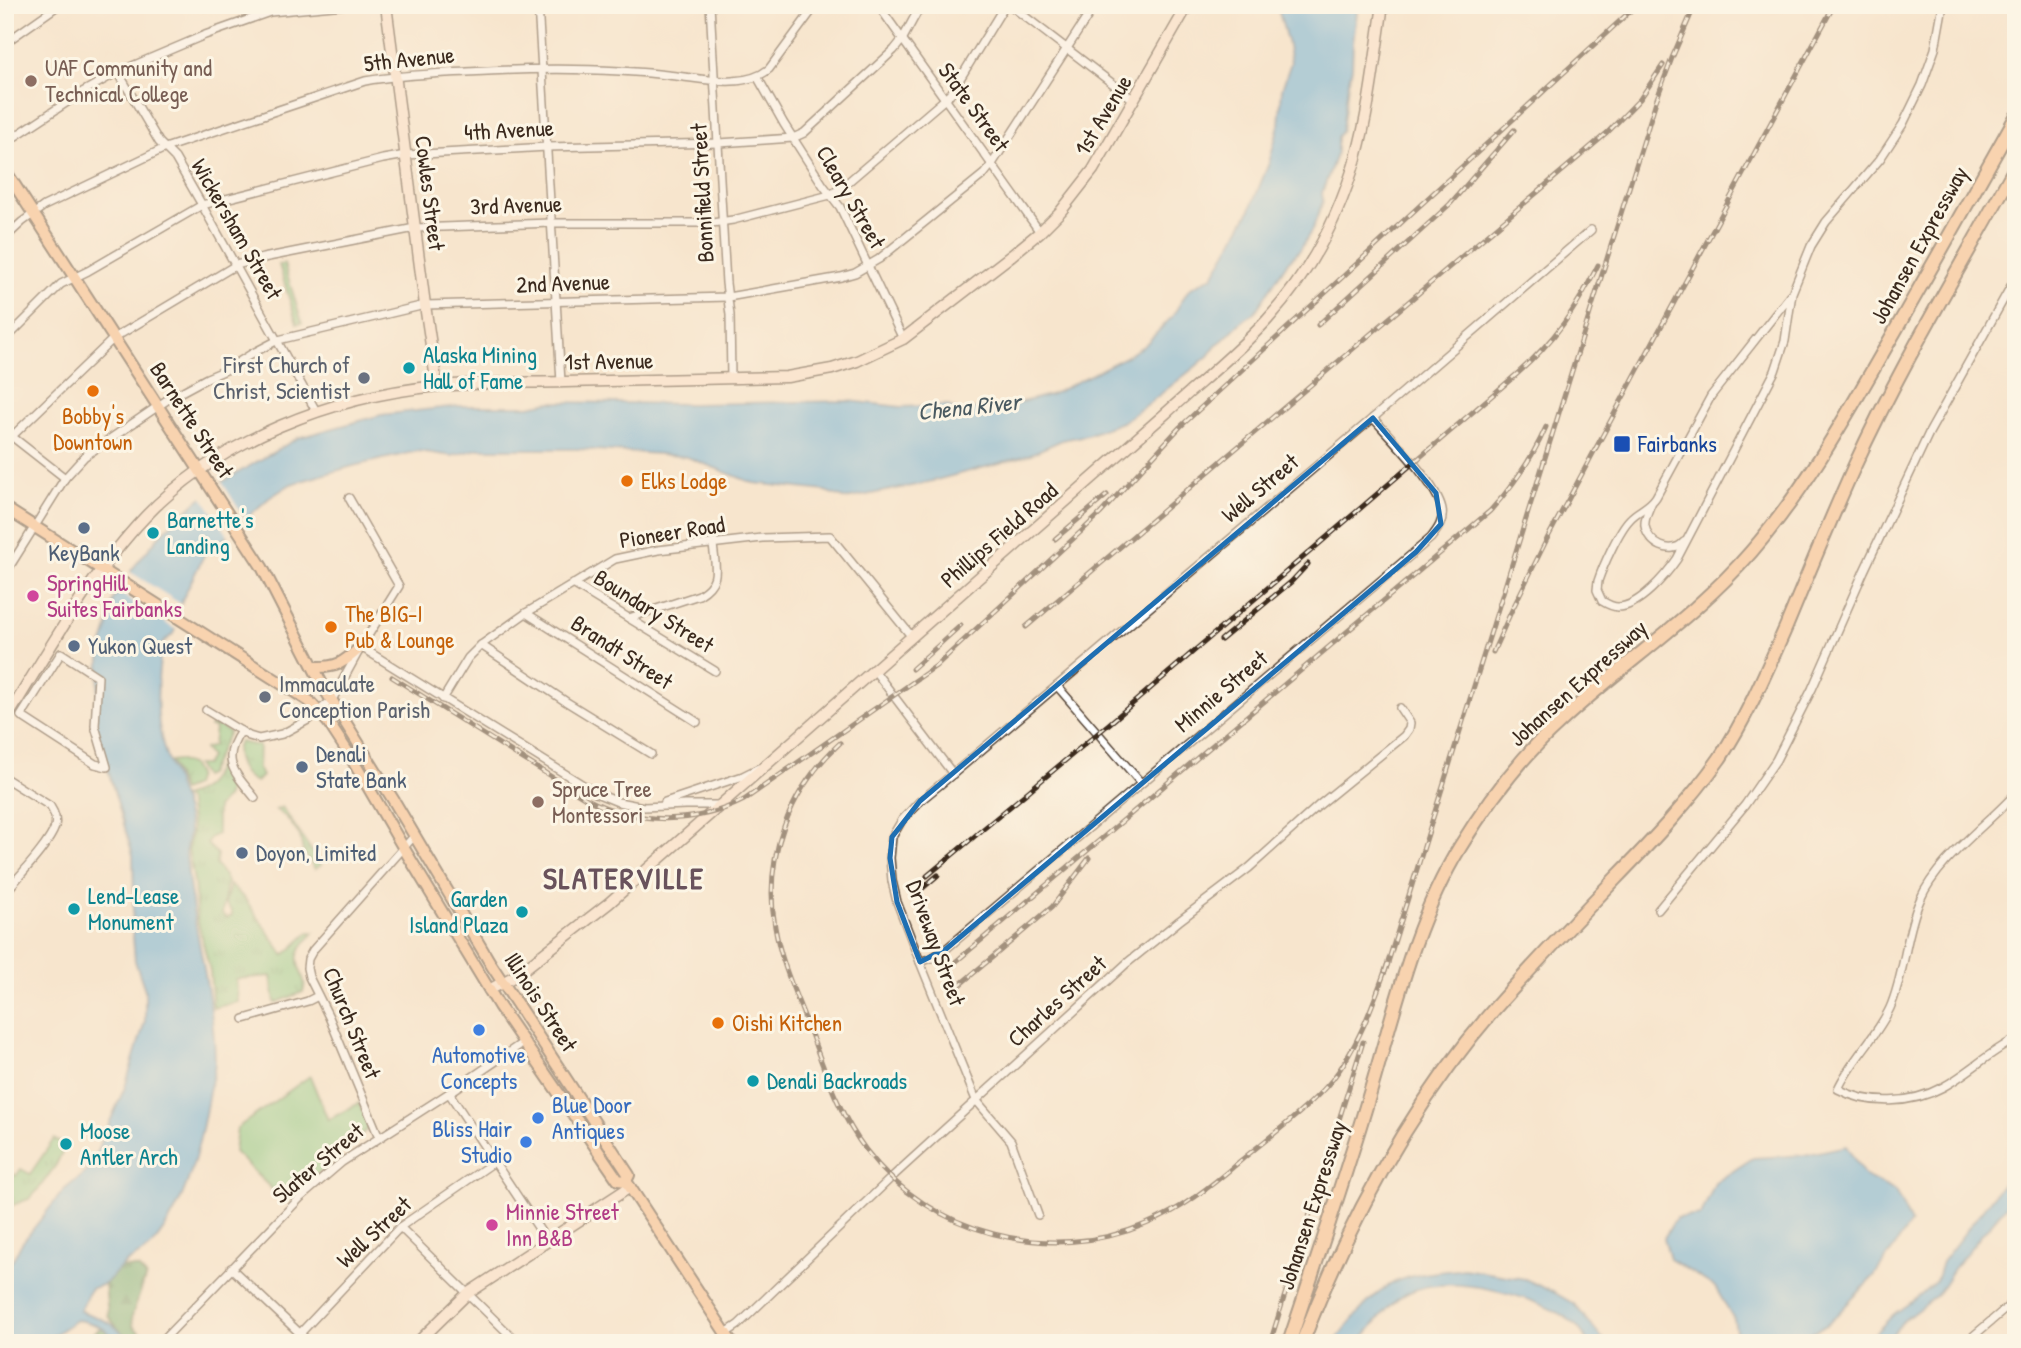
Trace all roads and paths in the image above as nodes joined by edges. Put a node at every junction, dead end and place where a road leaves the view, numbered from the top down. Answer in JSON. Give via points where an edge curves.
{"nodes":[{"id":1,"x":59,"y":5,"type":"edge"},
{"id":2,"x":344,"y":5,"type":"edge"},
{"id":3,"x":386,"y":5,"type":"edge"},
{"id":4,"x":538,"y":5,"type":"edge"},
{"id":5,"x":710,"y":5,"type":"edge"},
{"id":6,"x":816,"y":5,"type":"edge"},
{"id":7,"x":878,"y":5,"type":"edge"},
{"id":8,"x":921,"y":5,"type":"edge"},
{"id":9,"x":1007,"y":5,"type":"edge"},
{"id":10,"x":1095,"y":5,"type":"edge"},
{"id":11,"x":1188,"y":5,"type":"edge"},
{"id":12,"x":1383,"y":5,"type":"edge"},
{"id":13,"x":1943,"y":5,"type":"edge"},
{"id":14,"x":269,"y":9,"type":"edge"},
{"id":15,"x":902,"y":40,"type":"junction"},
{"id":16,"x":5,"y":43,"type":"edge"},
{"id":17,"x":1067,"y":48,"type":"junction"},
{"id":18,"x":543,"y":68,"type":"junction"},
{"id":19,"x":118,"y":72,"type":"junction"},
{"id":20,"x":394,"y":76,"type":"junction"},
{"id":21,"x":758,"y":78,"type":"junction"},
{"id":22,"x":714,"y":79,"type":"junction"},
{"id":23,"x":946,"y":99,"type":"junction"},
{"id":24,"x":1134,"y":100,"type":"junction"},
{"id":25,"x":2016,"y":117,"type":"edge"},
{"id":26,"x":793,"y":138,"type":"junction"},
{"id":27,"x":5,"y":143,"type":"edge"},
{"id":28,"x":719,"y":143,"type":"junction"},
{"id":29,"x":547,"y":147,"type":"junction"},
{"id":30,"x":164,"y":148,"type":"junction"},
{"id":31,"x":406,"y":155,"type":"junction"},
{"id":32,"x":992,"y":164,"type":"junction"},
{"id":33,"x":2016,"y":166,"type":"edge"},
{"id":34,"x":5,"y":170,"type":"edge"},
{"id":35,"x":830,"y":195,"type":"junction"},
{"id":36,"x":202,"y":205,"type":"junction"},
{"id":37,"x":33,"y":213,"type":"junction"},
{"id":38,"x":724,"y":221,"type":"junction"},
{"id":39,"x":551,"y":223,"type":"junction"},
{"id":40,"x":415,"y":228,"type":"junction"},
{"id":41,"x":1591,"y":230,"type":"dead end"},
{"id":42,"x":1040,"y":232,"type":"junction"},
{"id":43,"x":5,"y":238,"type":"edge"},
{"id":44,"x":236,"y":265,"type":"junction"},
{"id":45,"x":869,"y":265,"type":"junction"},
{"id":46,"x":2016,"y":276,"type":"edge"},
{"id":47,"x":74,"y":277,"type":"junction"},
{"id":48,"x":1792,"y":293,"type":"junction"},
{"id":49,"x":728,"y":297,"type":"junction"},
{"id":50,"x":555,"y":302,"type":"junction"},
{"id":51,"x":425,"y":305,"type":"junction"},
{"id":52,"x":114,"y":338,"type":"junction"},
{"id":53,"x":903,"y":339,"type":"junction"},
{"id":54,"x":5,"y":340,"type":"edge"},
{"id":55,"x":278,"y":340,"type":"junction"},
{"id":56,"x":732,"y":378,"type":"junction"},
{"id":57,"x":561,"y":382,"type":"junction"},
{"id":58,"x":437,"y":386,"type":"junction"},
{"id":59,"x":158,"y":406,"type":"junction"},
{"id":60,"x":316,"y":411,"type":"junction"},
{"id":61,"x":1373,"y":418,"type":"junction"},
{"id":62,"x":7,"y":437,"type":"edge"},
{"id":63,"x":199,"y":470,"type":"junction"},
{"id":64,"x":65,"y":478,"type":"junction"},
{"id":65,"x":349,"y":498,"type":"dead end"},
{"id":66,"x":1652,"y":504,"type":"junction"},
{"id":67,"x":5,"y":508,"type":"edge"},
{"id":68,"x":34,"y":527,"type":"junction"},
{"id":69,"x":1687,"y":540,"type":"junction"},
{"id":70,"x":713,"y":544,"type":"junction"},
{"id":71,"x":107,"y":573,"type":"junction"},
{"id":72,"x":5,"y":574,"type":"edge"},
{"id":73,"x":573,"y":584,"type":"junction"},
{"id":74,"x":526,"y":613,"type":"junction"},
{"id":75,"x":629,"y":618,"type":"junction"},
{"id":76,"x":912,"y":637,"type":"junction"},
{"id":77,"x":481,"y":645,"type":"junction"},
{"id":78,"x":361,"y":647,"type":"junction"},
{"id":79,"x":314,"y":667,"type":"junction"},
{"id":80,"x":874,"y":670,"type":"junction"},
{"id":81,"x":715,"y":671,"type":"dead end"},
{"id":82,"x":98,"y":677,"type":"joint"},
{"id":83,"x":1057,"y":686,"type":"junction"},
{"id":84,"x":332,"y":699,"type":"junction"},
{"id":85,"x":443,"y":699,"type":"junction"},
{"id":86,"x":1400,"y":708,"type":"dead end"},
{"id":87,"x":206,"y":710,"type":"dead end"},
{"id":88,"x":319,"y":711,"type":"junction"},
{"id":89,"x":5,"y":721,"type":"edge"},
{"id":90,"x":696,"y":722,"type":"dead end"},
{"id":91,"x":241,"y":731,"type":"junction"},
{"id":92,"x":651,"y":754,"type":"dead end"},
{"id":93,"x":769,"y":762,"type":"junction"},
{"id":94,"x":953,"y":774,"type":"junction"},
{"id":95,"x":5,"y":778,"type":"edge"},
{"id":96,"x":1141,"y":783,"type":"junction"},
{"id":97,"x":2016,"y":793,"type":"edge"},
{"id":98,"x":255,"y":798,"type":"dead end"},
{"id":99,"x":722,"y":805,"type":"junction"},
{"id":100,"x":644,"y":807,"type":"junction"},
{"id":101,"x":415,"y":835,"type":"junction"},
{"id":102,"x":403,"y":847,"type":"junction"},
{"id":103,"x":5,"y":894,"type":"edge"},
{"id":104,"x":1658,"y":911,"type":"dead end"},
{"id":105,"x":920,"y":962,"type":"junction"},
{"id":106,"x":503,"y":983,"type":"junction"},
{"id":107,"x":489,"y":990,"type":"junction"},
{"id":108,"x":318,"y":996,"type":"junction"},
{"id":109,"x":244,"y":1019,"type":"dead end"},
{"id":110,"x":2016,"y":1039,"type":"edge"},
{"id":111,"x":524,"y":1042,"type":"junction"},
{"id":112,"x":450,"y":1093,"type":"junction"},
{"id":113,"x":976,"y":1100,"type":"junction"},
{"id":114,"x":379,"y":1137,"type":"junction"},
{"id":115,"x":494,"y":1161,"type":"junction"},
{"id":116,"x":628,"y":1184,"type":"junction"},
{"id":117,"x":1038,"y":1215,"type":"dead end"},
{"id":118,"x":400,"y":1227,"type":"junction"},
{"id":119,"x":547,"y":1241,"type":"junction"},
{"id":120,"x":231,"y":1268,"type":"junction"},
{"id":121,"x":467,"y":1294,"type":"junction"},
{"id":122,"x":2016,"y":1300,"type":"edge"},
{"id":123,"x":300,"y":1333,"type":"junction"},
{"id":124,"x":729,"y":1338,"type":"edge"},
{"id":125,"x":163,"y":1343,"type":"edge"},
{"id":126,"x":290,"y":1343,"type":"edge"},
{"id":127,"x":310,"y":1343,"type":"edge"},
{"id":128,"x":417,"y":1343,"type":"edge"},
{"id":129,"x":518,"y":1343,"type":"edge"},
{"id":130,"x":1289,"y":1343,"type":"edge"},
{"id":131,"x":1302,"y":1343,"type":"edge"},
{"id":132,"x":1965,"y":1343,"type":"edge"}],
"edges":[{"from":1,"to":16,"type":"street"},
{"from":2,"to":14,"type":"street"},
{"from":3,"to":20,"type":"street","name":"Cowles Street"},
{"from":4,"to":18,"type":"street"},
{"from":5,"to":22,"type":"street","name":"Bonnifield Street"},
{"from":6,"to":21,"type":"street"},
{"from":7,"to":15,"type":"street","name":"State Street"},
{"from":8,"to":15,"type":"street"},
{"from":9,"to":17,"type":"street"},
{"from":9,"to":23,"type":"street","name":"3rd Avenue"},
{"from":10,"to":17,"type":"street","name":"2nd Avenue"},
{"from":11,"to":24,"type":"street","name":"1st Avenue"},
{"from":12,"to":76,"type":"street","name":"Phillips Field Road","via":[[1350,178],[1323,241],[1291,291],[1244,344]]},
{"from":13,"to":48,"type":"street","via":[[1935,49],[1909,113],[1880,159],[1819,232]]},
{"from":14,"to":19,"type":"street"},
{"from":15,"to":23,"type":"street","name":"State Street"},
{"from":15,"to":26,"type":"street","via":[[818,121]]},
{"from":17,"to":24,"type":"street"},
{"from":17,"to":32,"type":"street","name":"2nd Avenue"},
{"from":18,"to":20,"type":"street","name":"5th Avenue"},
{"from":18,"to":22,"type":"street","name":"5th Avenue","via":[[631,70]]},
{"from":18,"to":29,"type":"street"},
{"from":19,"to":27,"type":"street"},
{"from":19,"to":30,"type":"street","name":"Wickersham Street"},
{"from":20,"to":30,"type":"street","name":"5th Avenue","via":[[327,92]]},
{"from":20,"to":31,"type":"street","name":"Cowles Street"},
{"from":21,"to":22,"type":"street","name":"5th Avenue"},
{"from":21,"to":26,"type":"street","name":"Cleary Street"},
{"from":22,"to":28,"type":"street","name":"Bonnifield Street"},
{"from":23,"to":32,"type":"street","name":"State Street"},
{"from":23,"to":35,"type":"street","name":"3rd Avenue"},
{"from":24,"to":42,"type":"street","name":"1st Avenue","via":[[1093,170]]},
{"from":25,"to":130,"type":"highway","name":"Johansen Expressway","via":[[1848,413],[1776,522],[1697,606],[1537,744],[1495,794],[1454,858],[1418,934]]},
{"from":26,"to":28,"type":"street","name":"4th Avenue"},
{"from":26,"to":35,"type":"street","name":"Cleary Street"},
{"from":28,"to":29,"type":"street","name":"4th Avenue"},
{"from":28,"to":38,"type":"street","name":"Bonnifield Street"},
{"from":29,"to":31,"type":"street","name":"4th Avenue"},
{"from":29,"to":39,"type":"street"},
{"from":30,"to":36,"type":"street","name":"Wickersham Street"},
{"from":30,"to":37,"type":"street","name":"5th Avenue"},
{"from":31,"to":36,"type":"street","name":"4th Avenue"},
{"from":31,"to":40,"type":"street","name":"Cowles Street"},
{"from":32,"to":42,"type":"street","name":"State Street"},
{"from":32,"to":45,"type":"street","name":"2nd Avenue"},
{"from":33,"to":131,"type":"highway","name":"Johansen Expressway","via":[[1854,467],[1768,669],[1737,730],[1681,809],[1541,957],[1437,1084],[1363,1204]]},
{"from":34,"to":37,"type":"main road","name":"Barnette Street"},
{"from":35,"to":38,"type":"street","name":"3rd Avenue"},
{"from":35,"to":45,"type":"street","name":"Cleary Street"},
{"from":36,"to":44,"type":"street","name":"Wickersham Street"},
{"from":36,"to":47,"type":"street","name":"4th Avenue"},
{"from":37,"to":43,"type":"street","name":"5th Avenue"},
{"from":37,"to":47,"type":"main road","name":"Barnette Street"},
{"from":38,"to":39,"type":"street","name":"3rd Avenue"},
{"from":38,"to":49,"type":"street","name":"Bonnifield Street"},
{"from":39,"to":40,"type":"street","name":"3rd Avenue"},
{"from":39,"to":50,"type":"street"},
{"from":40,"to":44,"type":"street","name":"3rd Avenue"},
{"from":40,"to":51,"type":"street","name":"Cowles Street"},
{"from":41,"to":61,"type":"street","name":"Well Street"},
{"from":42,"to":53,"type":"street","name":"1st Avenue"},
{"from":44,"to":52,"type":"street","name":"3rd Avenue"},
{"from":44,"to":55,"type":"street","name":"Wickersham Street"},
{"from":45,"to":49,"type":"street","name":"2nd Avenue","via":[[855,273]]},
{"from":45,"to":53,"type":"street","name":"Cleary Street"},
{"from":46,"to":104,"type":"street","via":[[1929,433],[1776,760]]},
{"from":47,"to":52,"type":"main road","name":"Barnette Street"},
{"from":47,"to":54,"type":"street","name":"4th Avenue","via":[[61,284]]},
{"from":48,"to":66,"type":"street","via":[[1718,385]]},
{"from":48,"to":69,"type":"street","via":[[1775,371]]},
{"from":49,"to":50,"type":"street","name":"2nd Avenue"},
{"from":49,"to":56,"type":"street","name":"Bonnifield Street"},
{"from":50,"to":51,"type":"street","name":"2nd Avenue"},
{"from":50,"to":57,"type":"street"},
{"from":51,"to":55,"type":"street","name":"2nd Avenue"},
{"from":51,"to":58,"type":"street","name":"Cowles Street"},
{"from":52,"to":59,"type":"main road","name":"Barnette Street"},
{"from":52,"to":62,"type":"street","name":"3rd Avenue"},
{"from":53,"to":56,"type":"street","name":"1st Avenue","via":[[822,372]]},
{"from":55,"to":59,"type":"street","name":"2nd Avenue"},
{"from":55,"to":60,"type":"street","name":"Wickersham Street"},
{"from":56,"to":57,"type":"street","name":"1st Avenue"},
{"from":57,"to":58,"type":"street","name":"1st Avenue"},
{"from":58,"to":60,"type":"street","name":"1st Avenue"},
{"from":59,"to":63,"type":"main road","name":"Barnette Street"},
{"from":59,"to":64,"type":"street","name":"2nd Avenue","via":[[95,448]]},
{"from":60,"to":63,"type":"street","name":"1st Avenue","via":[[262,434]]},
{"from":61,"to":83,"type":"street","name":"Well Street"},
{"from":61,"to":96,"type":"street","name":"Minnie Street","via":[[1436,494],[1441,524],[1416,552]]},
{"from":62,"to":64,"type":"street"},
{"from":63,"to":71,"type":"street","name":"1st Avenue","via":[[126,538]]},
{"from":63,"to":79,"type":"main road","name":"Barnette Street","via":[[249,547]]},
{"from":64,"to":68,"type":"street","name":"2nd Avenue"},
{"from":65,"to":78,"type":"street","via":[[399,586]]},
{"from":66,"to":69,"type":"street","via":[[1645,523],[1651,538],[1671,550]]},
{"from":66,"to":69,"type":"street","via":[[1626,524],[1600,573],[1597,590],[1602,601],[1618,607],[1634,603],[1663,577]]},
{"from":67,"to":68,"type":"main road","name":"Illinois Street"},
{"from":68,"to":71,"type":"main road","name":"Illinois Street"},
{"from":68,"to":72,"type":"street","name":"2nd Avenue"},
{"from":70,"to":73,"type":"street","name":"Pioneer Road","via":[[615,559]]},
{"from":70,"to":75,"type":"street","via":[[716,577],[707,590]]},
{"from":70,"to":76,"type":"street","name":"Pioneer Road","via":[[830,536]]},
{"from":71,"to":88,"type":"main road","name":"Illinois Street"},
{"from":71,"to":89,"type":"street","name":"1st Avenue","via":[[78,605]]},
{"from":73,"to":74,"type":"street","name":"Pioneer Road"},
{"from":73,"to":75,"type":"street","name":"Boundary Street"},
{"from":74,"to":77,"type":"street","name":"Pioneer Road"},
{"from":74,"to":90,"type":"street","name":"Brandt Street"},
{"from":75,"to":81,"type":"street","name":"Boundary Street"},
{"from":76,"to":80,"type":"street","name":"Phillips Field Road"},
{"from":77,"to":85,"type":"street","name":"Pioneer Road"},
{"from":77,"to":92,"type":"street"},
{"from":78,"to":79,"type":"main road","via":[[343,663]]},
{"from":78,"to":84,"type":"street"},
{"from":78,"to":85,"type":"street"},
{"from":79,"to":84,"type":"main road","name":"Barnette Street"},
{"from":80,"to":93,"type":"street","name":"Phillips Field Road"},
{"from":80,"to":94,"type":"street"},
{"from":82,"to":82,"type":"street","via":[[95,726],[107,767],[94,764],[21,716],[61,653]]},
{"from":83,"to":94,"type":"street","name":"Well Street"},
{"from":83,"to":96,"type":"street"},
{"from":84,"to":88,"type":"street"},
{"from":84,"to":101,"type":"main road","name":"Illinois Street"},
{"from":85,"to":100,"type":"street","via":[[596,793]]},
{"from":86,"to":113,"type":"street","name":"Charles Street","via":[[1410,723],[1404,736],[1249,868],[1127,963]]},
{"from":87,"to":91,"type":"street"},
{"from":88,"to":91,"type":"street","via":[[268,738]]},
{"from":88,"to":102,"type":"main road","name":"Illinois Street"},
{"from":91,"to":98,"type":"street","via":[[230,751],[231,763]]},
{"from":93,"to":99,"type":"street","name":"Phillips Field Road"},
{"from":93,"to":100,"type":"street","via":[[743,776]]},
{"from":94,"to":105,"type":"street","name":"Driveway Street","via":[[920,801],[892,837],[891,881]]},
{"from":95,"to":103,"type":"street","via":[[50,806],[55,828]]},
{"from":96,"to":105,"type":"street","name":"Minnie Street","via":[[946,949]]},
{"from":97,"to":110,"type":"street","via":[[1931,880],[1920,900],[1890,1007],[1838,1089],[1871,1100],[1917,1097],[1942,1088]]},
{"from":99,"to":100,"type":"street"},
{"from":99,"to":106,"type":"street","name":"Phillips Field Road","via":[[609,903]]},
{"from":101,"to":102,"type":"street","name":"Church Street"},
{"from":101,"to":106,"type":"main road","name":"Illinois Street"},
{"from":102,"to":107,"type":"main road","name":"Illinois Street"},
{"from":102,"to":108,"type":"street","name":"Church Street","via":[[313,950],[307,968]]},
{"from":105,"to":113,"type":"street","name":"Driveway Street"},
{"from":106,"to":107,"type":"street","name":"Phillips Field Road"},
{"from":106,"to":116,"type":"main road","name":"Illinois Street","via":[[629,1175]]},
{"from":107,"to":111,"type":"main road","name":"Illinois Street"},
{"from":108,"to":109,"type":"street"},
{"from":108,"to":114,"type":"street","name":"Church Street"},
{"from":111,"to":112,"type":"street","name":"Slater Street"},
{"from":111,"to":116,"type":"main road","name":"Illinois Street","via":[[618,1180]]},
{"from":112,"to":114,"type":"street","name":"Slater Street"},
{"from":112,"to":115,"type":"street"},
{"from":113,"to":117,"type":"street","name":"Driveway Street","via":[[1011,1141]]},
{"from":113,"to":124,"type":"street","name":"Charles Street"},
{"from":114,"to":120,"type":"street","name":"Slater Street","via":[[300,1198]]},
{"from":115,"to":118,"type":"street","name":"Well Street"},
{"from":115,"to":119,"type":"street"},
{"from":116,"to":119,"type":"street"},
{"from":116,"to":124,"type":"main road","name":"Illinois Street"},
{"from":118,"to":121,"type":"street"},
{"from":118,"to":123,"type":"street","name":"Well Street"},
{"from":119,"to":121,"type":"street"},
{"from":120,"to":123,"type":"street"},
{"from":120,"to":125,"type":"street","name":"Slater Street"},
{"from":121,"to":128,"type":"street"},
{"from":121,"to":129,"type":"street"},
{"from":122,"to":132,"type":"street"},
{"from":123,"to":126,"type":"street","name":"Well Street"},
{"from":123,"to":127,"type":"street"}]}
